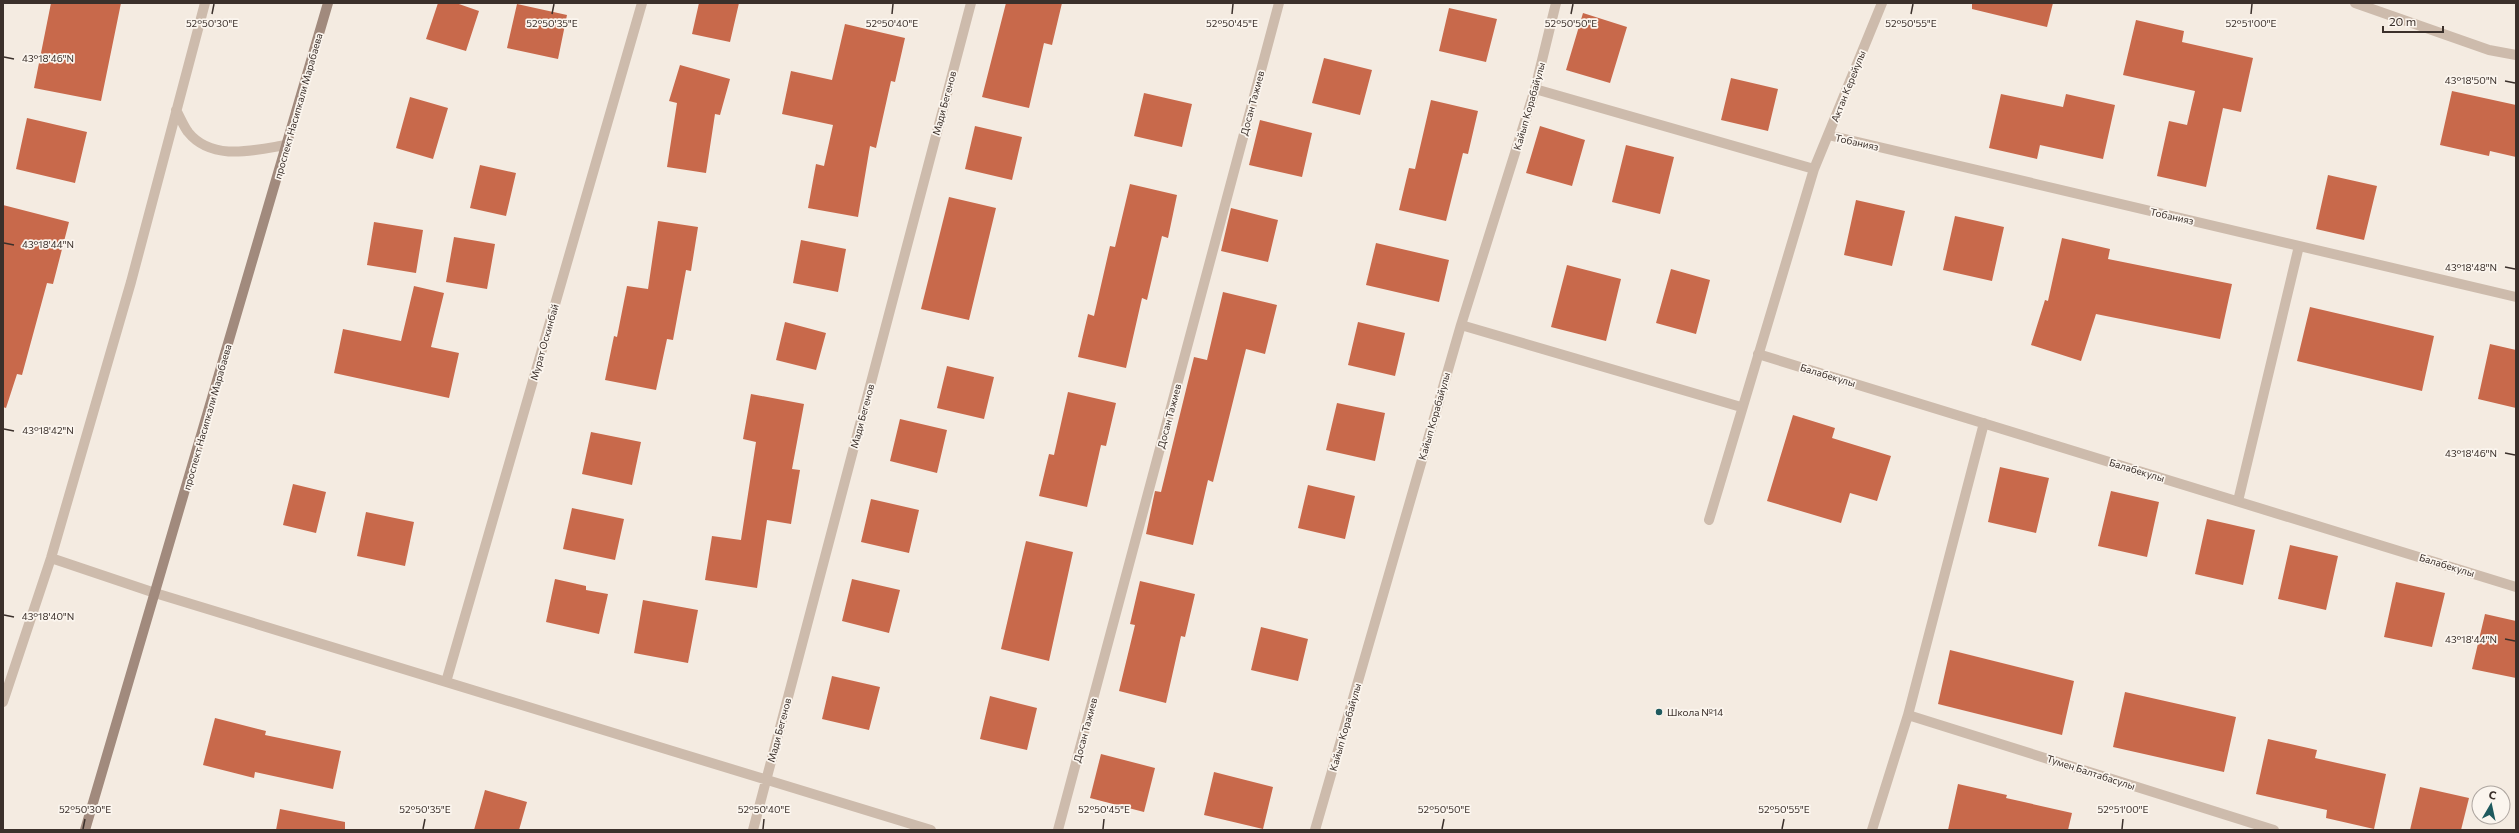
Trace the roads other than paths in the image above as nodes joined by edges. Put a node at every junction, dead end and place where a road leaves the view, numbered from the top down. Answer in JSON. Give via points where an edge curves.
{"nodes":[{"id":1,"x":205,"y":3,"type":"edge"},
{"id":2,"x":328,"y":3,"type":"edge"},
{"id":3,"x":642,"y":3,"type":"edge"},
{"id":4,"x":971,"y":3,"type":"edge"},
{"id":5,"x":1279,"y":3,"type":"edge"},
{"id":6,"x":1556,"y":3,"type":"edge"},
{"id":7,"x":1882,"y":3,"type":"edge"},
{"id":8,"x":2354,"y":3,"type":"edge"},
{"id":9,"x":2516,"y":55,"type":"edge"},
{"id":10,"x":1535,"y":90,"type":"junction"},
{"id":11,"x":176,"y":110,"type":"junction"},
{"id":12,"x":1828,"y":135,"type":"junction"},
{"id":13,"x":286,"y":144,"type":"junction"},
{"id":14,"x":1814,"y":169,"type":"junction"},
{"id":15,"x":2299,"y":246,"type":"junction"},
{"id":16,"x":2516,"y":297,"type":"edge"},
{"id":17,"x":1461,"y":325,"type":"junction"},
{"id":18,"x":1758,"y":354,"type":"junction"},
{"id":19,"x":1741,"y":408,"type":"junction"},
{"id":20,"x":1984,"y":423,"type":"junction"},
{"id":21,"x":2238,"y":501,"type":"junction"},
{"id":22,"x":1708,"y":520,"type":"dead end"},
{"id":23,"x":51,"y":558,"type":"junction"},
{"id":24,"x":2516,"y":587,"type":"edge"},
{"id":25,"x":155,"y":593,"type":"junction"},
{"id":26,"x":446,"y":682,"type":"junction"},
{"id":27,"x":3,"y":702,"type":"edge"},
{"id":28,"x":1908,"y":715,"type":"junction"},
{"id":29,"x":766,"y":780,"type":"junction"},
{"id":30,"x":85,"y":830,"type":"edge"},
{"id":31,"x":753,"y":830,"type":"edge"},
{"id":32,"x":931,"y":830,"type":"edge"},
{"id":33,"x":1058,"y":830,"type":"edge"},
{"id":34,"x":1315,"y":830,"type":"edge"},
{"id":35,"x":1872,"y":830,"type":"edge"},
{"id":36,"x":2274,"y":830,"type":"edge"}],
"edges":[{"from":1,"to":11,"type":"street"},
{"from":2,"to":13,"type":"main road","name":"проспект Насипкали Марабаева"},
{"from":3,"to":26,"type":"street","name":"Мурат Оскинбай"},
{"from":4,"to":29,"type":"street","name":"Мади Бегенов"},
{"from":5,"to":33,"type":"street","name":"Досан Тажиев"},
{"from":6,"to":10,"type":"street","name":"Кайып Корабайулы"},
{"from":7,"to":12,"type":"street","name":"Актан Керейулы"},
{"from":8,"to":9,"type":"street","via":[[2490,50]]},
{"from":10,"to":14,"type":"street"},
{"from":10,"to":17,"type":"street","name":"Кайып Корабайулы"},
{"from":11,"to":13,"type":"street","via":[[188,132],[204,144],[220,151],[253,151]]},
{"from":11,"to":23,"type":"street","via":[[131,282]]},
{"from":12,"to":14,"type":"street","name":"Актан Керейулы"},
{"from":12,"to":15,"type":"street","name":"Тобанияз"},
{"from":13,"to":25,"type":"main road","name":"проспект Насипкали Марабаева"},
{"from":14,"to":18,"type":"street","name":"Актан Керейулы"},
{"from":15,"to":16,"type":"street","name":"Тобанияз"},
{"from":15,"to":21,"type":"street"},
{"from":17,"to":19,"type":"street"},
{"from":17,"to":34,"type":"street","name":"Кайып Корабайулы"},
{"from":18,"to":19,"type":"street","name":"Актан Керейулы"},
{"from":18,"to":20,"type":"street","name":"Балабекулы"},
{"from":19,"to":22,"type":"street","name":"Актан Керейулы"},
{"from":20,"to":21,"type":"street","name":"Балабекулы"},
{"from":20,"to":28,"type":"street"},
{"from":21,"to":24,"type":"street","name":"Балабекулы"},
{"from":23,"to":25,"type":"street"},
{"from":23,"to":27,"type":"street"},
{"from":25,"to":26,"type":"street"},
{"from":25,"to":30,"type":"main road","name":"проспект Насипкали Марабаева"},
{"from":26,"to":29,"type":"street"},
{"from":28,"to":35,"type":"street"},
{"from":28,"to":36,"type":"street","name":"Тумен Балтабасулы"},
{"from":29,"to":31,"type":"street","name":"Мади Бегенов"},
{"from":29,"to":32,"type":"street"}]}
